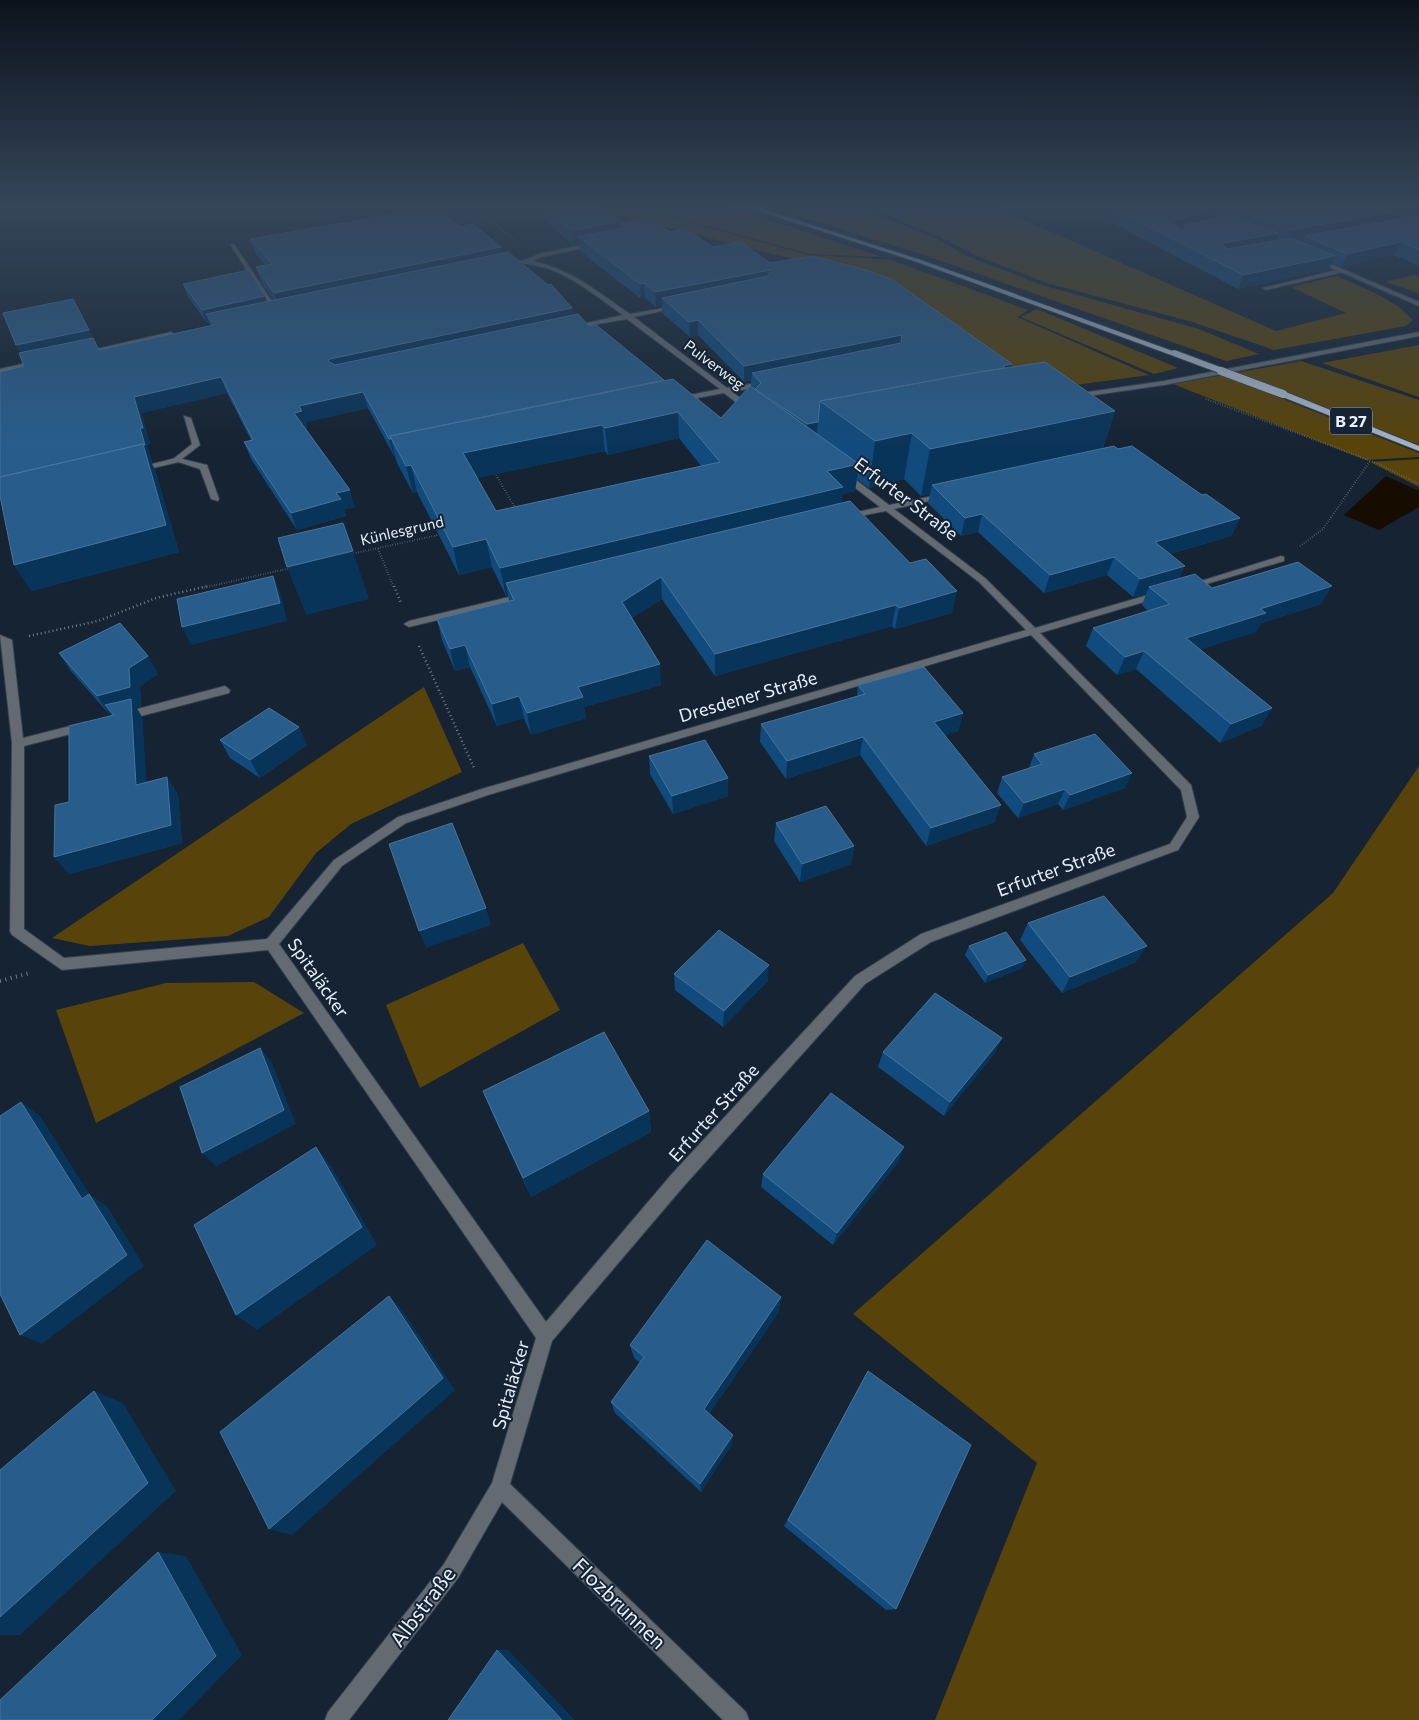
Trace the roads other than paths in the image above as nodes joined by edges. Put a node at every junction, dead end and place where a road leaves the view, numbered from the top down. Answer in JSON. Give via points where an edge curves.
{"nodes":[{"id":1,"x":259,"y":286,"type":"edge"},
{"id":2,"x":585,"y":286,"type":"edge"},
{"id":3,"x":989,"y":286,"type":"edge"},
{"id":4,"x":1274,"y":286,"type":"edge"},
{"id":5,"x":1378,"y":286,"type":"edge"},
{"id":6,"x":1266,"y":288,"type":"edge"},
{"id":7,"x":692,"y":303,"type":"edge"},
{"id":8,"x":1419,"y":304,"type":"edge"},
{"id":9,"x":285,"y":310,"type":"edge"},
{"id":10,"x":276,"y":312,"type":"junction"},
{"id":11,"x":266,"y":314,"type":"edge"},
{"id":12,"x":628,"y":316,"type":"junction"},
{"id":13,"x":567,"y":329,"type":"edge"},
{"id":14,"x":181,"y":332,"type":"edge"},
{"id":15,"x":1419,"y":334,"type":"edge"},
{"id":16,"x":76,"y":354,"type":"edge"},
{"id":17,"x":48,"y":360,"type":"edge"},
{"id":18,"x":0,"y":371,"type":"edge"},
{"id":19,"x":775,"y":381,"type":"edge"},
{"id":20,"x":726,"y":392,"type":"junction"},
{"id":21,"x":1066,"y":398,"type":"edge"},
{"id":22,"x":669,"y":402,"type":"edge"},
{"id":23,"x":756,"y":413,"type":"edge"},
{"id":24,"x":187,"y":418,"type":"dead end"},
{"id":25,"x":1419,"y":449,"type":"edge"},
{"id":26,"x":176,"y":460,"type":"junction"},
{"id":27,"x":834,"y":468,"type":"edge"},
{"id":28,"x":130,"y":471,"type":"edge"},
{"id":29,"x":953,"y":493,"type":"edge"},
{"id":30,"x":215,"y":500,"type":"dead end"},
{"id":31,"x":886,"y":508,"type":"junction"},
{"id":32,"x":838,"y":520,"type":"edge"},
{"id":33,"x":1281,"y":559,"type":"road end"},
{"id":34,"x":538,"y":593,"type":"edge"},
{"id":35,"x":410,"y":624,"type":"road end"},
{"id":36,"x":1033,"y":632,"type":"junction"},
{"id":37,"x":3,"y":639,"type":"edge"},
{"id":38,"x":225,"y":690,"type":"dead end"},
{"id":39,"x":112,"y":719,"type":"edge"},
{"id":40,"x":94,"y":724,"type":"edge"},
{"id":41,"x":18,"y":743,"type":"junction"},
{"id":42,"x":271,"y":944,"type":"junction"},
{"id":43,"x":545,"y":1336,"type":"junction"},
{"id":44,"x":500,"y":1487,"type":"junction"},
{"id":45,"x":336,"y":1720,"type":"edge"},
{"id":46,"x":738,"y":1720,"type":"edge"}],
"edges":[{"from":1,"to":10,"type":"street"},
{"from":2,"to":12,"type":"street","name":"Pulverweg"},
{"from":3,"to":25,"type":"main road","number":"B 27","bridge":true,"via":[[1174,353]]},
{"from":4,"to":6,"type":"street"},
{"from":5,"to":8,"type":"street"},
{"from":7,"to":12,"type":"street"},
{"from":9,"to":10,"type":"street"},
{"from":10,"to":11,"type":"street"},
{"from":12,"to":13,"type":"street"},
{"from":12,"to":20,"type":"street","name":"Pulverweg"},
{"from":14,"to":16,"type":"street"},
{"from":15,"to":21,"type":"street","via":[[1164,383]]},
{"from":17,"to":18,"type":"street"},
{"from":19,"to":20,"type":"street"},
{"from":20,"to":22,"type":"street"},
{"from":20,"to":23,"type":"street","name":"Pulverweg"},
{"from":24,"to":26,"type":"street","via":[[196,445]]},
{"from":26,"to":28,"type":"street"},
{"from":26,"to":30,"type":"street","via":[[204,467]]},
{"from":27,"to":31,"type":"street","name":"Erfurter Straße"},
{"from":29,"to":31,"type":"street"},
{"from":31,"to":32,"type":"street"},
{"from":31,"to":36,"type":"street","name":"Erfurter Straße","via":[[982,580]]},
{"from":33,"to":36,"type":"street","name":"Dresdener Straße"},
{"from":34,"to":35,"type":"street"},
{"from":36,"to":42,"type":"street","name":"Dresdener Straße","via":[[485,792],[402,820],[338,863]]},
{"from":36,"to":43,"type":"street","name":"Erfurter Straße","via":[[1187,788],[1193,817],[1174,847],[926,938],[860,980],[677,1181]]},
{"from":37,"to":41,"type":"street","name":"Spitaläcker"},
{"from":38,"to":39,"type":"street"},
{"from":40,"to":41,"type":"street"},
{"from":41,"to":42,"type":"street","name":"Spitaläcker","via":[[17,931],[62,964]]},
{"from":42,"to":43,"type":"street","name":"Spitaläcker"},
{"from":43,"to":44,"type":"street","name":"Spitaläcker"},
{"from":44,"to":45,"type":"street","name":"Albstraße","via":[[451,1571]]},
{"from":44,"to":46,"type":"street","name":"Flozbrunnen"}]}
